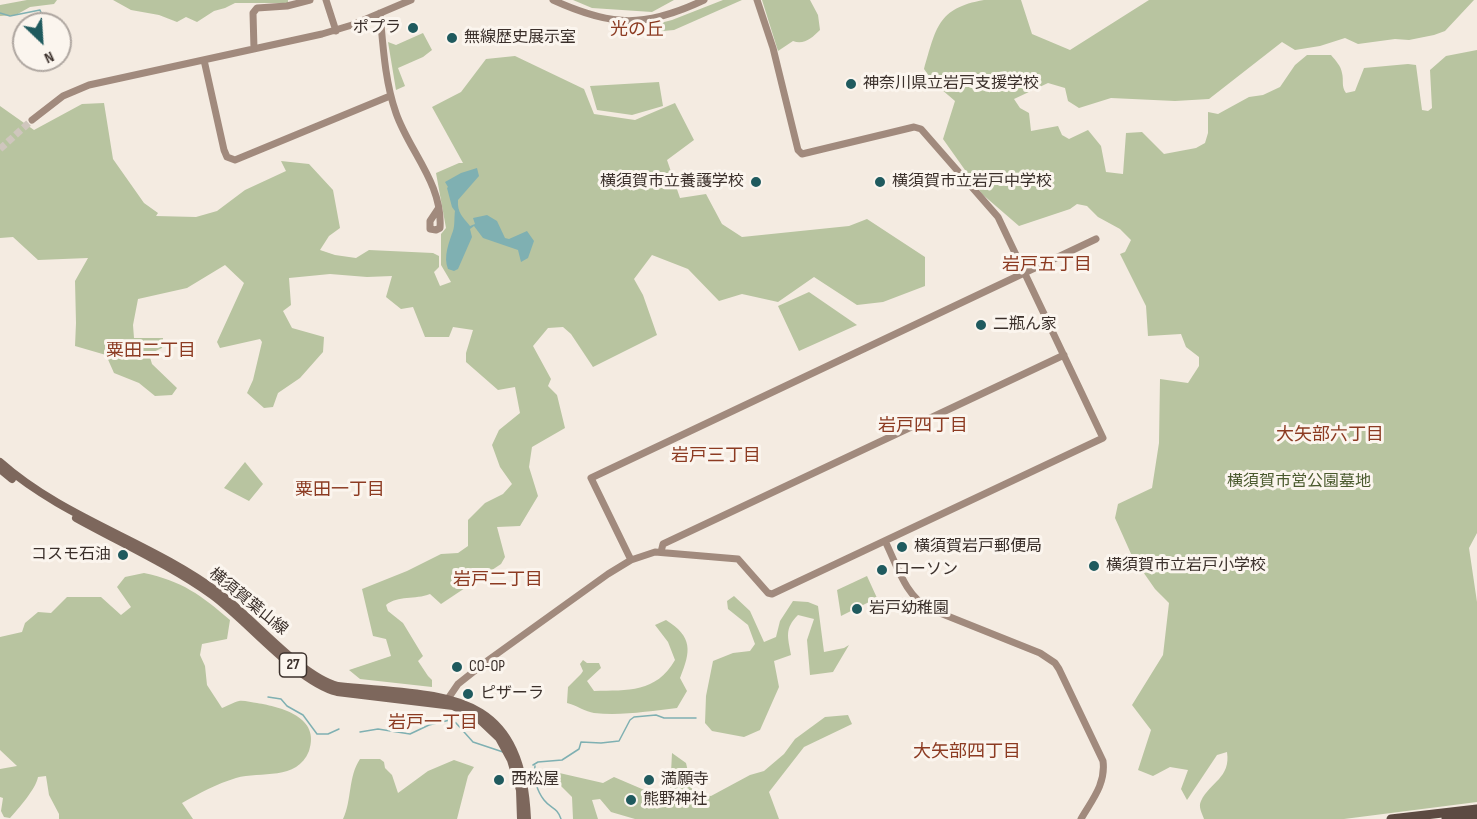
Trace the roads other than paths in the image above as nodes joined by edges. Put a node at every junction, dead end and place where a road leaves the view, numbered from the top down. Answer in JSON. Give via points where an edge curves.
{"nodes":[{"id":1,"x":310,"y":0,"type":"edge"},
{"id":2,"x":326,"y":0,"type":"edge"},
{"id":3,"x":411,"y":0,"type":"edge"},
{"id":4,"x":553,"y":0,"type":"edge"},
{"id":5,"x":704,"y":0,"type":"edge"},
{"id":6,"x":757,"y":0,"type":"edge"},
{"id":7,"x":380,"y":13,"type":"junction"},
{"id":8,"x":336,"y":31,"type":"junction"},
{"id":9,"x":254,"y":49,"type":"junction"},
{"id":10,"x":204,"y":60,"type":"junction"},
{"id":11,"x":390,"y":96,"type":"junction"},
{"id":12,"x":32,"y":120,"type":"tunnel mouth"},
{"id":13,"x":438,"y":210,"type":"dead end"},
{"id":14,"x":1096,"y":239,"type":"dead end"},
{"id":15,"x":1025,"y":273,"type":"junction"},
{"id":16,"x":1064,"y":356,"type":"junction"},
{"id":17,"x":0,"y":462,"type":"edge"},
{"id":18,"x":0,"y":469,"type":"edge"},
{"id":19,"x":885,"y":541,"type":"junction"},
{"id":20,"x":661,"y":552,"type":"junction"},
{"id":21,"x":631,"y":560,"type":"junction"},
{"id":22,"x":446,"y":702,"type":"junction"},
{"id":23,"x":1477,"y":809,"type":"edge"},
{"id":24,"x":1477,"y":817,"type":"edge"},
{"id":25,"x":521,"y":819,"type":"edge"},
{"id":26,"x":527,"y":819,"type":"edge"},
{"id":27,"x":1081,"y":819,"type":"edge"},
{"id":28,"x":1391,"y":819,"type":"edge"},
{"id":29,"x":1446,"y":819,"type":"edge"},
{"id":30,"x":1471,"y":819,"type":"edge"}],
"edges":[{"from":1,"to":9,"type":"street","via":[[257,8],[253,13]]},
{"from":2,"to":8,"type":"street"},
{"from":3,"to":7,"type":"street"},
{"from":4,"to":5,"type":"street","via":[[594,17],[624,21],[664,16]]},
{"from":6,"to":15,"type":"street","via":[[798,150],[802,154],[914,127],[921,129],[998,217]]},
{"from":7,"to":8,"type":"street"},
{"from":7,"to":11,"type":"street"},
{"from":8,"to":9,"type":"street"},
{"from":9,"to":10,"type":"street"},
{"from":10,"to":11,"type":"street","via":[[224,150],[227,157],[235,160]]},
{"from":10,"to":12,"type":"street","via":[[76,90]]},
{"from":11,"to":13,"type":"street","via":[[403,132],[427,171]]},
{"from":14,"to":15,"type":"street"},
{"from":15,"to":16,"type":"street"},
{"from":15,"to":21,"type":"street","via":[[591,478]]},
{"from":16,"to":19,"type":"street","via":[[1102,438]]},
{"from":16,"to":20,"type":"street","via":[[663,544]]},
{"from":17,"to":22,"type":"main road","name":"横須賀葉山線","number":"27","via":[[48,497],[171,562],[214,590],[321,679],[338,686]]},
{"from":18,"to":22,"type":"main road","name":"横須賀葉山線","number":"27","via":[[41,499],[212,595],[322,687],[338,692]]},
{"from":19,"to":20,"type":"street","via":[[770,594],[738,559]]},
{"from":19,"to":27,"type":"street","via":[[918,602],[1040,653],[1055,663],[1103,761],[1101,786]]},
{"from":20,"to":21,"type":"street"},
{"from":21,"to":22,"type":"street","via":[[487,661],[458,684]]},
{"from":22,"to":25,"type":"main road","name":"横須賀葉山線","number":"27","via":[[470,714],[499,738],[507,750],[520,790]]},
{"from":22,"to":26,"type":"main road","name":"横須賀葉山線","number":"27","via":[[475,708],[507,738],[523,776]]},
{"from":23,"to":28,"type":"highway"},
{"from":24,"to":29,"type":"highway"},
{"from":24,"to":30,"type":"highway"}]}
